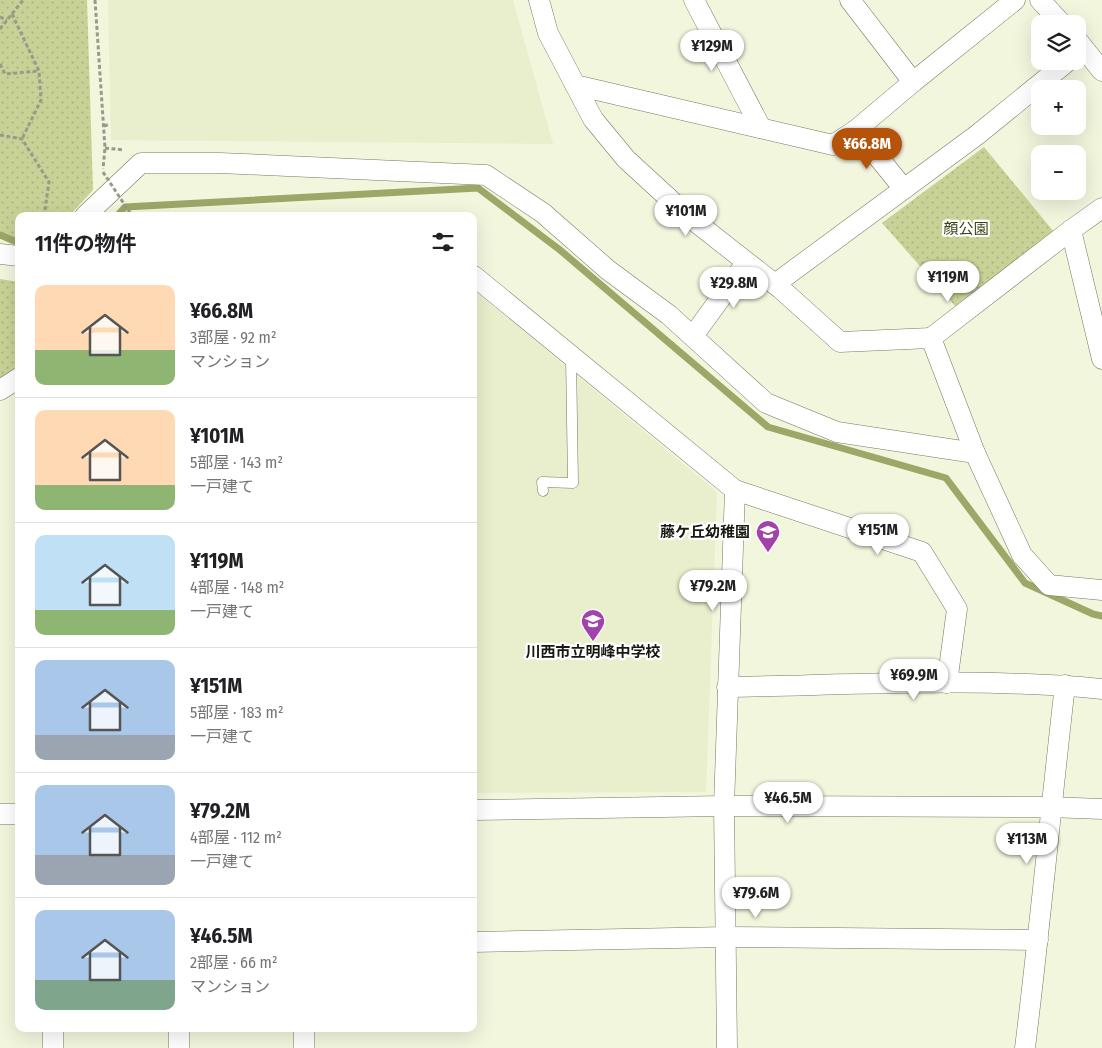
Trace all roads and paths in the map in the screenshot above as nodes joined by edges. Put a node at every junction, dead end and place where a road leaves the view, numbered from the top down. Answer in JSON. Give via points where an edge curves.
{"nodes":[{"id":1,"x":23,"y":0,"type":"edge"},
{"id":2,"x":96,"y":0,"type":"edge"},
{"id":3,"x":539,"y":0,"type":"edge"},
{"id":4,"x":694,"y":0,"type":"edge"},
{"id":5,"x":850,"y":0,"type":"edge"},
{"id":6,"x":1016,"y":0,"type":"edge"},
{"id":7,"x":1040,"y":0,"type":"edge"},
{"id":8,"x":12,"y":14,"type":"junction"},
{"id":9,"x":1054,"y":15,"type":"edge"},
{"id":10,"x":0,"y":17,"type":"edge"},
{"id":11,"x":8,"y":20,"type":"junction"},
{"id":12,"x":0,"y":29,"type":"edge"},
{"id":13,"x":1086,"y":54,"type":"edge"},
{"id":14,"x":0,"y":64,"type":"edge"},
{"id":15,"x":1057,"y":70,"type":"edge"},
{"id":16,"x":39,"y":71,"type":"junction"},
{"id":17,"x":1102,"y":71,"type":"edge"},
{"id":18,"x":913,"y":82,"type":"junction"},
{"id":19,"x":575,"y":84,"type":"junction"},
{"id":20,"x":110,"y":124,"type":"dead end"},
{"id":21,"x":104,"y":126,"type":"junction"},
{"id":22,"x":761,"y":128,"type":"junction"},
{"id":23,"x":856,"y":130,"type":"junction"},
{"id":24,"x":0,"y":135,"type":"edge"},
{"id":25,"x":22,"y":139,"type":"junction"},
{"id":26,"x":904,"y":189,"type":"junction"},
{"id":27,"x":1102,"y":208,"type":"edge"},
{"id":28,"x":45,"y":212,"type":"edge"},
{"id":29,"x":89,"y":212,"type":"edge"},
{"id":30,"x":129,"y":212,"type":"edge"},
{"id":31,"x":1071,"y":230,"type":"junction"},
{"id":32,"x":0,"y":254,"type":"edge"},
{"id":33,"x":15,"y":256,"type":"edge"},
{"id":34,"x":746,"y":263,"type":"junction"},
{"id":35,"x":477,"y":278,"type":"edge"},
{"id":36,"x":775,"y":284,"type":"junction"},
{"id":37,"x":693,"y":336,"type":"junction"},
{"id":38,"x":931,"y":338,"type":"junction"},
{"id":39,"x":571,"y":356,"type":"junction"},
{"id":40,"x":1102,"y":360,"type":"edge"},
{"id":41,"x":15,"y":381,"type":"edge"},
{"id":42,"x":0,"y":390,"type":"edge"},
{"id":43,"x":975,"y":453,"type":"junction"},
{"id":44,"x":735,"y":490,"type":"junction"},
{"id":45,"x":543,"y":491,"type":"dead end"},
{"id":46,"x":1102,"y":590,"type":"edge"},
{"id":47,"x":947,"y":683,"type":"junction"},
{"id":48,"x":1065,"y":685,"type":"junction"},
{"id":49,"x":727,"y":687,"type":"junction"},
{"id":50,"x":1102,"y":689,"type":"edge"},
{"id":51,"x":724,"y":806,"type":"junction"},
{"id":52,"x":1050,"y":807,"type":"junction"},
{"id":53,"x":1102,"y":809,"type":"edge"},
{"id":54,"x":477,"y":810,"type":"edge"},
{"id":55,"x":0,"y":814,"type":"edge"},
{"id":56,"x":15,"y":814,"type":"edge"},
{"id":57,"x":727,"y":937,"type":"junction"},
{"id":58,"x":1038,"y":940,"type":"junction"},
{"id":59,"x":477,"y":942,"type":"edge"},
{"id":60,"x":53,"y":1032,"type":"edge"},
{"id":61,"x":179,"y":1032,"type":"edge"},
{"id":62,"x":304,"y":1032,"type":"edge"},
{"id":63,"x":53,"y":1048,"type":"edge"},
{"id":64,"x":178,"y":1048,"type":"edge"},
{"id":65,"x":304,"y":1048,"type":"edge"},
{"id":66,"x":727,"y":1048,"type":"edge"},
{"id":67,"x":1025,"y":1048,"type":"edge"}],
"edges":[{"from":1,"to":8,"type":"path"},
{"from":2,"to":21,"type":"path"},
{"from":3,"to":19,"type":"street","via":[[548,33]]},
{"from":4,"to":22,"type":"street"},
{"from":5,"to":18,"type":"street"},
{"from":6,"to":18,"type":"street"},
{"from":7,"to":9,"type":"street"},
{"from":8,"to":11,"type":"path"},
{"from":8,"to":16,"type":"path"},
{"from":10,"to":11,"type":"path"},
{"from":11,"to":12,"type":"path"},
{"from":13,"to":17,"type":"street"},
{"from":14,"to":16,"type":"path","via":[[5,74]]},
{"from":15,"to":26,"type":"street"},
{"from":16,"to":25,"type":"path","via":[[41,100]]},
{"from":18,"to":23,"type":"street"},
{"from":19,"to":22,"type":"street"},
{"from":19,"to":34,"type":"street","via":[[593,119],[626,160]]},
{"from":20,"to":21,"type":"path"},
{"from":21,"to":30,"type":"path","bridge":true,"via":[[103,172]]},
{"from":22,"to":23,"type":"street","via":[[833,146]]},
{"from":23,"to":26,"type":"street"},
{"from":24,"to":25,"type":"path"},
{"from":25,"to":28,"type":"path","via":[[49,182]]},
{"from":26,"to":36,"type":"street"},
{"from":27,"to":31,"type":"street"},
{"from":29,"to":37,"type":"street","via":[[141,163],[220,163],[486,174],[543,214]]},
{"from":31,"to":38,"type":"street"},
{"from":31,"to":40,"type":"street"},
{"from":32,"to":33,"type":"street"},
{"from":34,"to":36,"type":"street"},
{"from":34,"to":37,"type":"street"},
{"from":35,"to":39,"type":"street"},
{"from":36,"to":38,"type":"street","via":[[840,342]]},
{"from":37,"to":43,"type":"street","via":[[766,403],[837,432]]},
{"from":38,"to":43,"type":"street"},
{"from":39,"to":44,"type":"street"},
{"from":39,"to":45,"type":"lane","via":[[573,483],[542,482]]},
{"from":41,"to":42,"type":"street"},
{"from":43,"to":46,"type":"street","via":[[1022,555],[1049,584]]},
{"from":44,"to":47,"type":"street","via":[[922,552],[957,609]]},
{"from":44,"to":49,"type":"street"},
{"from":47,"to":48,"type":"street"},
{"from":47,"to":49,"type":"street"},
{"from":48,"to":50,"type":"street"},
{"from":48,"to":52,"type":"street"},
{"from":49,"to":51,"type":"street"},
{"from":51,"to":52,"type":"street"},
{"from":51,"to":54,"type":"street"},
{"from":51,"to":57,"type":"street"},
{"from":52,"to":53,"type":"street"},
{"from":52,"to":58,"type":"street"},
{"from":55,"to":56,"type":"street"},
{"from":57,"to":58,"type":"street"},
{"from":57,"to":59,"type":"street"},
{"from":57,"to":66,"type":"street"},
{"from":58,"to":67,"type":"street"},
{"from":60,"to":63,"type":"street"},
{"from":61,"to":64,"type":"street"},
{"from":62,"to":65,"type":"street"}]}
